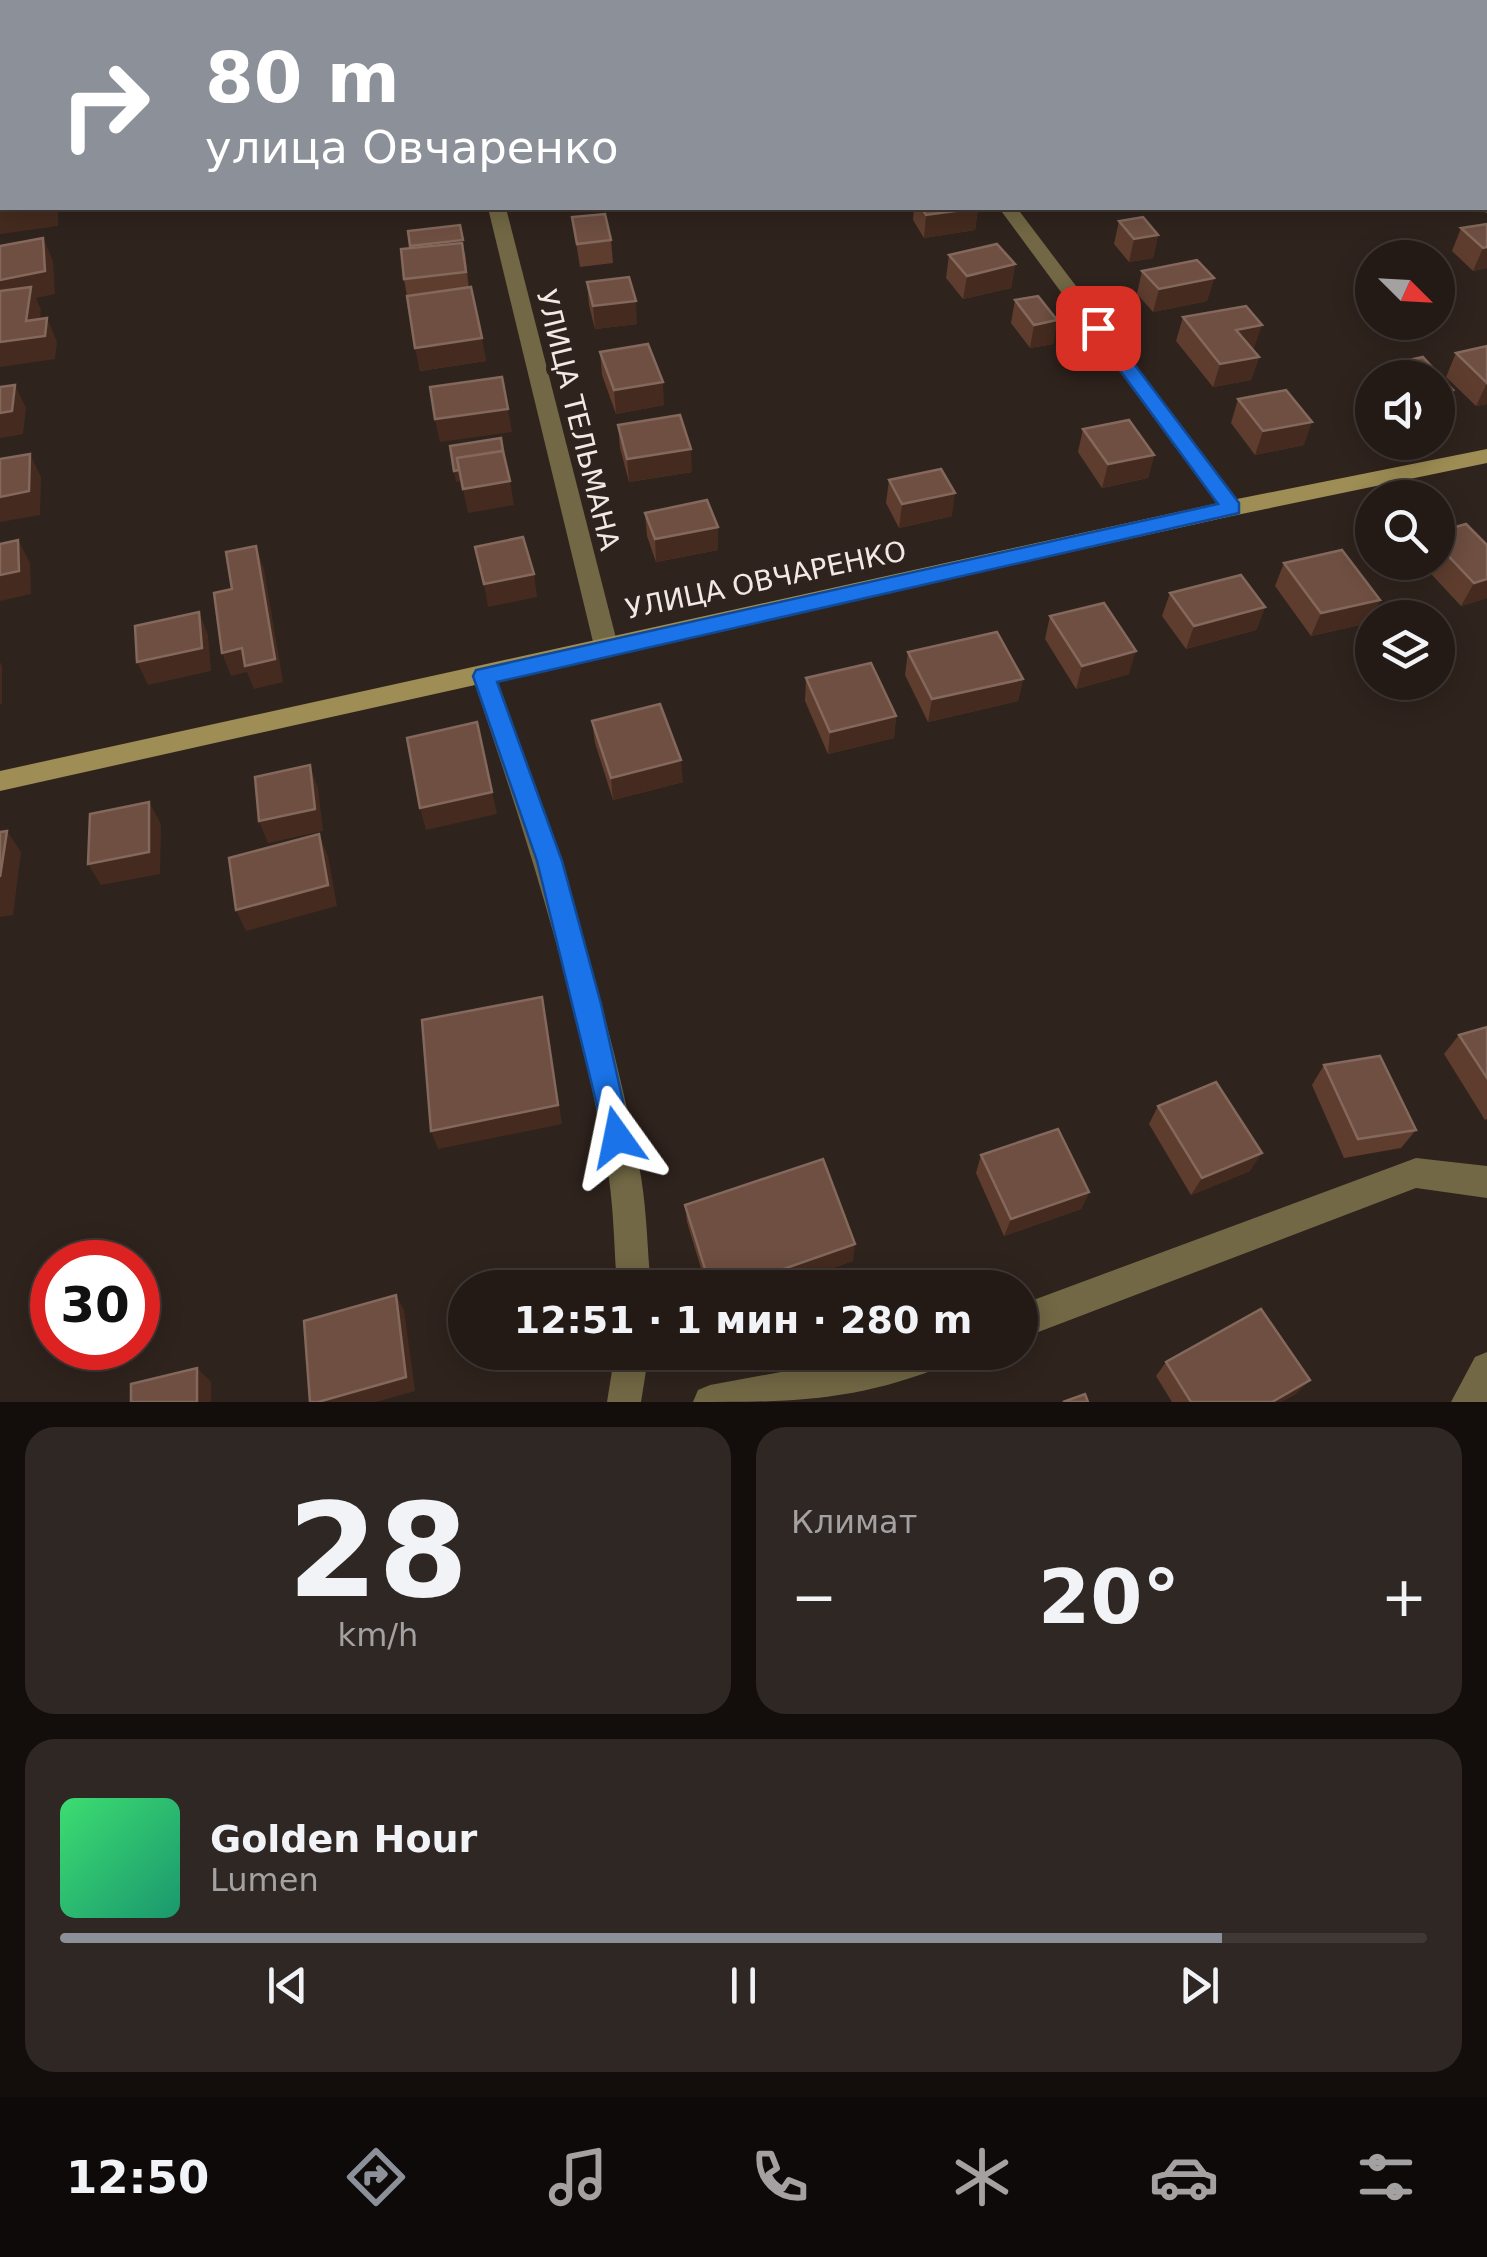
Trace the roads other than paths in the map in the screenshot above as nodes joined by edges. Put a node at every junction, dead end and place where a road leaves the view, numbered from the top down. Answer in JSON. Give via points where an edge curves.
{"nodes":[{"id":1,"x":497,"y":210,"type":"edge"},
{"id":2,"x":1009,"y":210,"type":"edge"},
{"id":3,"x":1487,"y":456,"type":"edge"},
{"id":4,"x":1232,"y":508,"type":"junction"},
{"id":5,"x":606,"y":646,"type":"junction"},
{"id":6,"x":484,"y":676,"type":"junction"},
{"id":7,"x":0,"y":781,"type":"edge"},
{"id":8,"x":1487,"y":1182,"type":"edge"},
{"id":9,"x":632,"y":1270,"type":"edge"},
{"id":10,"x":1038,"y":1315,"type":"edge"},
{"id":11,"x":1487,"y":1369,"type":"edge"},
{"id":12,"x":629,"y":1370,"type":"edge"},
{"id":13,"x":890,"y":1370,"type":"edge"},
{"id":14,"x":624,"y":1402,"type":"edge"},
{"id":15,"x":710,"y":1402,"type":"edge"},
{"id":16,"x":1468,"y":1402,"type":"edge"}],
"edges":[{"from":1,"to":5,"type":"street","name":"УЛИЦА ТЕЛЬМАНА"},
{"from":2,"to":4,"type":"street"},
{"from":3,"to":4,"type":"street","name":"УЛИЦА ОВЧАРЕНКО"},
{"from":4,"to":5,"type":"street","name":"УЛИЦА ОВЧАРЕНКО"},
{"from":5,"to":6,"type":"street","name":"УЛИЦА ОВЧАРЕНКО"},
{"from":6,"to":7,"type":"street","name":"УЛИЦА ОВЧАРЕНКО"},
{"from":6,"to":9,"type":"street","via":[[550,861],[588,1004],[624,1170]]},
{"from":8,"to":10,"type":"street","via":[[1416,1173]]},
{"from":11,"to":16,"type":"street"},
{"from":12,"to":14,"type":"street"},
{"from":13,"to":15,"type":"street"}]}
